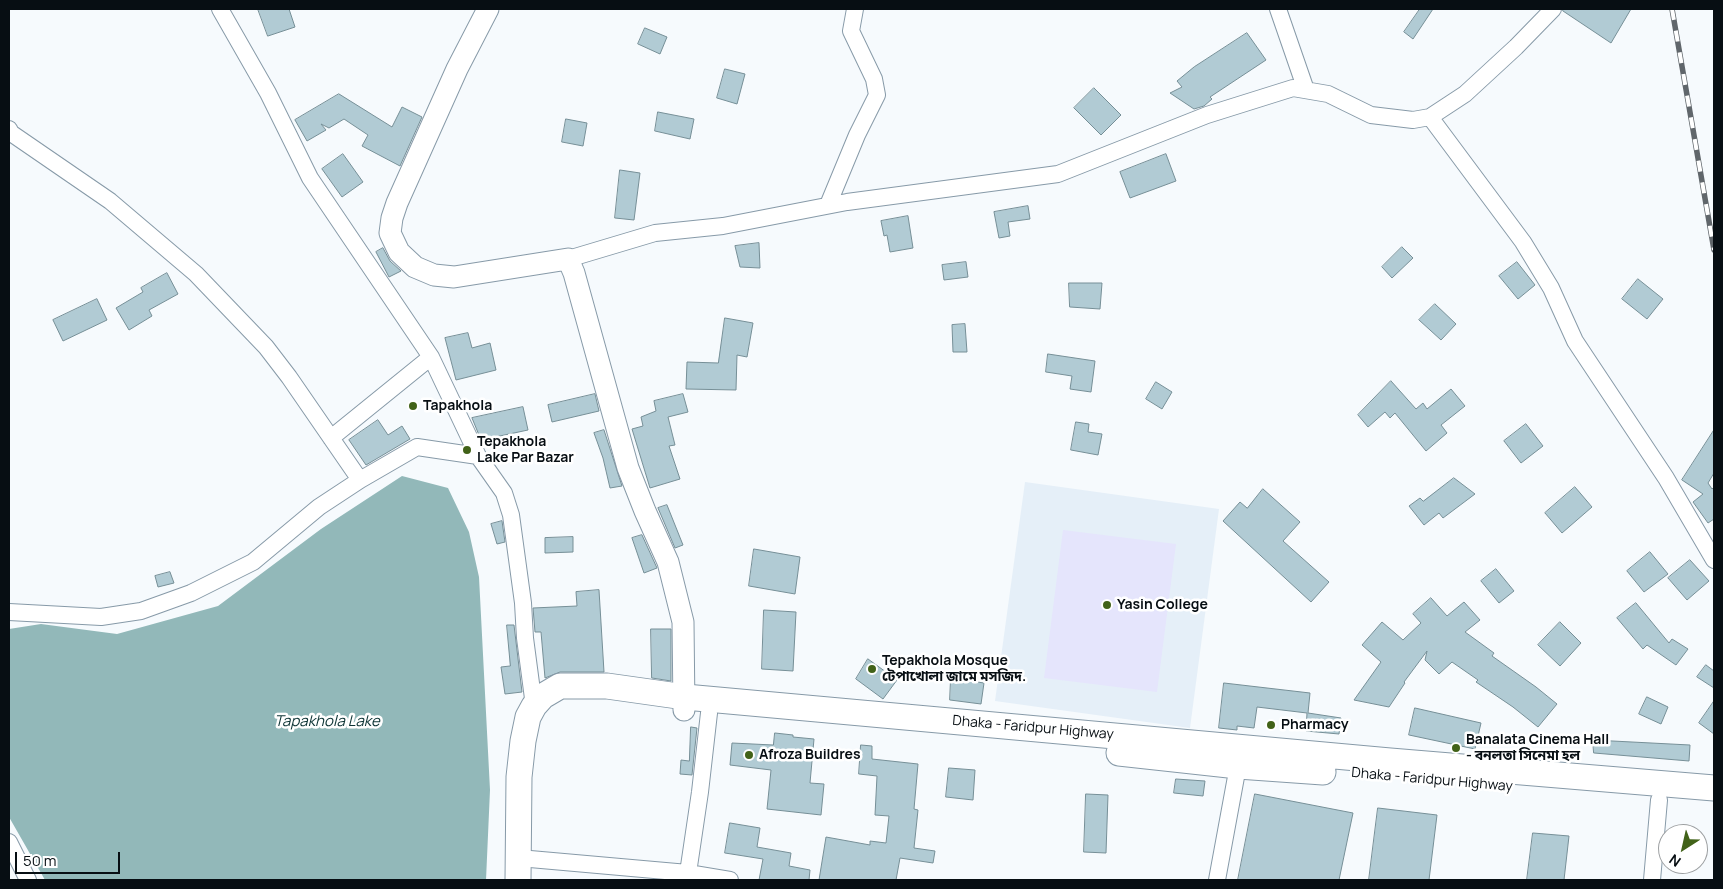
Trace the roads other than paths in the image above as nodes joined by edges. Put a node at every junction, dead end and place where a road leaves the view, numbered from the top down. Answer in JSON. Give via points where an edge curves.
{"nodes":[{"id":1,"x":220,"y":9,"type":"edge"},
{"id":2,"x":488,"y":9,"type":"edge"},
{"id":3,"x":855,"y":9,"type":"edge"},
{"id":4,"x":1278,"y":9,"type":"edge"},
{"id":5,"x":1553,"y":9,"type":"edge"},
{"id":6,"x":1306,"y":90,"type":"junction"},
{"id":7,"x":1430,"y":117,"type":"junction"},
{"id":8,"x":9,"y":130,"type":"edge"},
{"id":9,"x":828,"y":206,"type":"junction"},
{"id":10,"x":568,"y":259,"type":"junction"},
{"id":11,"x":431,"y":357,"type":"junction"},
{"id":12,"x":331,"y":438,"type":"junction"},
{"id":13,"x":478,"y":456,"type":"junction"},
{"id":14,"x":360,"y":480,"type":"junction"},
{"id":15,"x":1714,"y":560,"type":"edge"},
{"id":16,"x":9,"y":612,"type":"edge"},
{"id":17,"x":684,"y":704,"type":"junction"},
{"id":18,"x":534,"y":706,"type":"junction"},
{"id":19,"x":709,"y":713,"type":"junction"},
{"id":20,"x":909,"y":723,"type":"junction"},
{"id":21,"x":1237,"y":756,"type":"junction"},
{"id":22,"x":1390,"y":769,"type":"junction"},
{"id":23,"x":1714,"y":788,"type":"edge"},
{"id":24,"x":1659,"y":800,"type":"junction"},
{"id":25,"x":1714,"y":804,"type":"edge"},
{"id":26,"x":9,"y":842,"type":"edge"},
{"id":27,"x":530,"y":870,"type":"edge"},
{"id":28,"x":688,"y":873,"type":"junction"},
{"id":29,"x":28,"y":880,"type":"edge"},
{"id":30,"x":518,"y":880,"type":"edge"},
{"id":31,"x":730,"y":880,"type":"edge"},
{"id":32,"x":1217,"y":880,"type":"edge"},
{"id":33,"x":1652,"y":880,"type":"edge"}],
"edges":[{"from":1,"to":11,"type":"street","via":[[268,92],[310,178]]},
{"from":2,"to":10,"type":"main road","via":[[457,69],[397,203],[390,233],[399,252],[415,267],[434,276],[454,277]]},
{"from":3,"to":9,"type":"street","via":[[851,31],[874,79],[877,95]]},
{"from":4,"to":6,"type":"street"},
{"from":5,"to":7,"type":"street","via":[[1465,94]]},
{"from":6,"to":7,"type":"street","via":[[1328,94],[1371,115],[1413,120]]},
{"from":6,"to":9,"type":"street","via":[[1293,88],[1207,115],[1058,174]]},
{"from":7,"to":15,"type":"street","via":[[1523,242],[1551,288],[1575,341],[1666,478]]},
{"from":8,"to":12,"type":"street","via":[[110,201],[196,274],[266,347]]},
{"from":9,"to":10,"type":"street","via":[[723,226],[655,233]]},
{"from":10,"to":17,"type":"main road","via":[[628,468],[668,562],[683,622]]},
{"from":11,"to":12,"type":"street"},
{"from":11,"to":13,"type":"street"},
{"from":12,"to":14,"type":"street"},
{"from":13,"to":14,"type":"street","via":[[418,447]]},
{"from":13,"to":18,"type":"street","via":[[504,493],[511,515]]},
{"from":14,"to":16,"type":"street","via":[[319,507],[253,562],[191,593],[141,611],[101,617]]},
{"from":17,"to":18,"type":"highway","name":"Dhaka - Faridpur Highway","via":[[607,686],[560,686]]},
{"from":17,"to":19,"type":"highway","name":"Dhaka - Faridpur Highway"},
{"from":17,"to":20,"type":"highway","name":"Dhaka - Faridpur Highway"},
{"from":17,"to":27,"type":"highway","name":"Dhaka - Faridpur Highway","via":[[607,698],[563,700],[547,714],[535,743],[531,778]]},
{"from":18,"to":30,"type":"highway","name":"Dhaka - Faridpur Highway","via":[[528,717],[519,777]]},
{"from":19,"to":20,"type":"highway","name":"Dhaka - Faridpur Highway","via":[[845,726]]},
{"from":19,"to":28,"type":"street"},
{"from":20,"to":21,"type":"highway","name":"Dhaka - Faridpur Highway"},
{"from":21,"to":22,"type":"highway","name":"Dhaka - Faridpur Highway"},
{"from":21,"to":32,"type":"street"},
{"from":22,"to":23,"type":"highway","name":"Dhaka - Faridpur Highway"},
{"from":22,"to":24,"type":"highway","name":"Dhaka - Faridpur Highway"},
{"from":24,"to":25,"type":"highway","name":"Dhaka - Faridpur Highway"},
{"from":24,"to":33,"type":"street"},
{"from":26,"to":29,"type":"street"},
{"from":27,"to":28,"type":"street"},
{"from":28,"to":31,"type":"street"}]}
